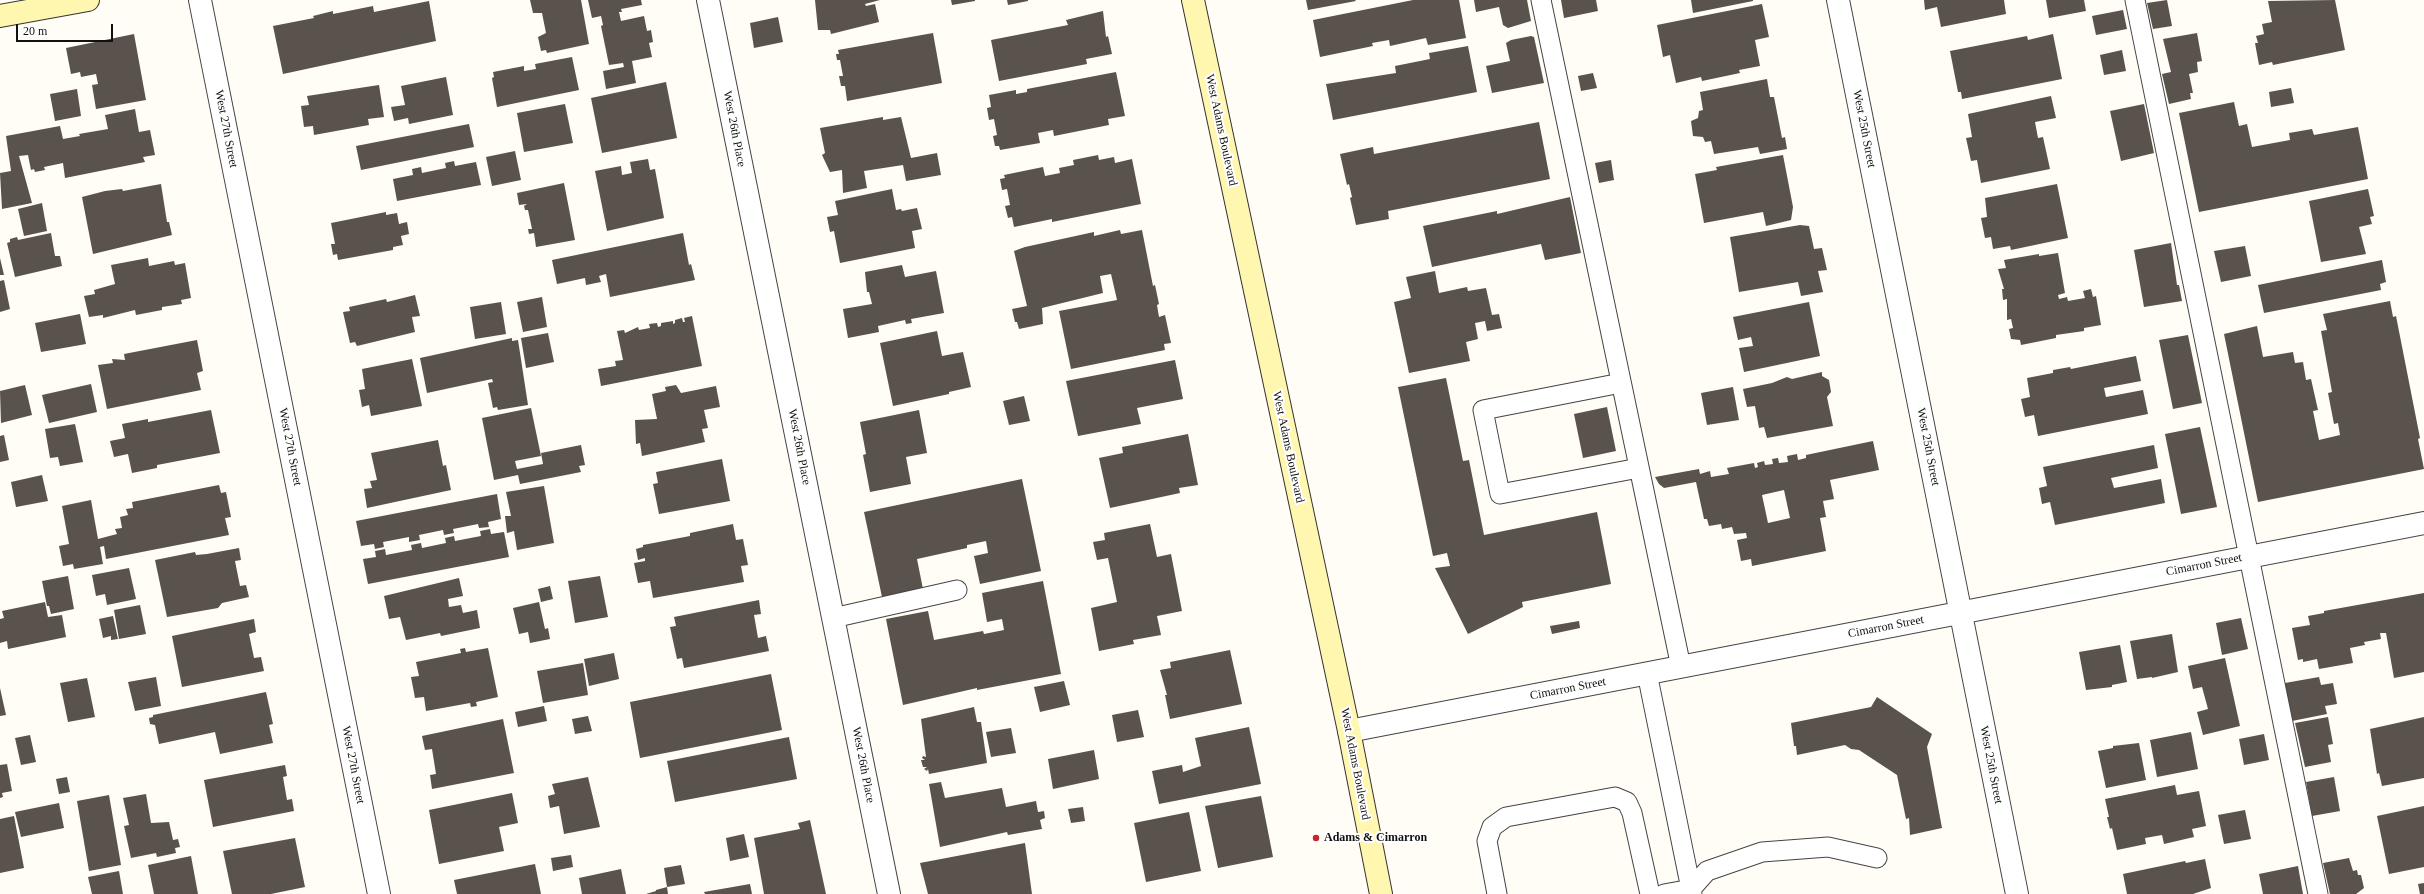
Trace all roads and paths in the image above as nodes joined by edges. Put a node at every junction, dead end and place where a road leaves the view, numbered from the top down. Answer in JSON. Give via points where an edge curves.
{"nodes":[{"id":1,"x":88,"y":0,"type":"edge"},
{"id":2,"x":200,"y":0,"type":"edge"},
{"id":3,"x":708,"y":0,"type":"edge"},
{"id":4,"x":1193,"y":0,"type":"edge"},
{"id":5,"x":1541,"y":0,"type":"edge"},
{"id":6,"x":1838,"y":0,"type":"edge"},
{"id":7,"x":2135,"y":0,"type":"edge"},
{"id":8,"x":0,"y":16,"type":"edge"},
{"id":9,"x":1621,"y":383,"type":"junction"},
{"id":10,"x":1639,"y":468,"type":"junction"},
{"id":11,"x":2424,"y":523,"type":"edge"},
{"id":12,"x":2249,"y":556,"type":"junction"},
{"id":13,"x":957,"y":590,"type":"dead end"},
{"id":14,"x":1961,"y":612,"type":"junction"},
{"id":15,"x":834,"y":618,"type":"junction"},
{"id":16,"x":1681,"y":667,"type":"junction"},
{"id":17,"x":1647,"y":673,"type":"junction"},
{"id":18,"x":1349,"y":731,"type":"junction"},
{"id":19,"x":1877,"y":858,"type":"dead end"},
{"id":20,"x":1692,"y":892,"type":"edge"},
{"id":21,"x":1376,"y":893,"type":"edge"},
{"id":22,"x":379,"y":894,"type":"edge"},
{"id":23,"x":889,"y":894,"type":"edge"},
{"id":24,"x":1497,"y":894,"type":"edge"},
{"id":25,"x":1650,"y":894,"type":"edge"},
{"id":26,"x":1664,"y":894,"type":"edge"},
{"id":27,"x":2017,"y":894,"type":"edge"},
{"id":28,"x":2318,"y":894,"type":"edge"}],
"edges":[{"from":1,"to":8,"type":"main road"},
{"from":2,"to":22,"type":"street","name":"West 27th Street"},
{"from":3,"to":15,"type":"street","name":"West 26th Place"},
{"from":4,"to":18,"type":"main road","name":"West Adams Boulevard"},
{"from":5,"to":9,"type":"lane"},
{"from":6,"to":14,"type":"street","name":"West 25th Street"},
{"from":7,"to":12,"type":"lane"},
{"from":9,"to":10,"type":"lane"},
{"from":9,"to":10,"type":"lane","via":[[1483,410],[1495,471],[1500,494]]},
{"from":10,"to":16,"type":"lane"},
{"from":11,"to":12,"type":"street","name":"Cimarron Street"},
{"from":12,"to":14,"type":"street","name":"Cimarron Street"},
{"from":12,"to":28,"type":"lane"},
{"from":13,"to":15,"type":"lane"},
{"from":14,"to":16,"type":"street","name":"Cimarron Street"},
{"from":14,"to":27,"type":"street","name":"West 25th Street"},
{"from":15,"to":23,"type":"street","name":"West 26th Place"},
{"from":16,"to":17,"type":"street","name":"Cimarron Street"},
{"from":17,"to":18,"type":"street","name":"Cimarron Street"},
{"from":17,"to":20,"type":"lane"},
{"from":18,"to":21,"type":"main road","name":"West Adams Boulevard"},
{"from":19,"to":20,"type":"lane","via":[[1828,848],[1762,852],[1707,870]]},
{"from":20,"to":26,"type":"lane"},
{"from":24,"to":25,"type":"lane","via":[[1487,841],[1492,827],[1506,817],[1615,797],[1627,802],[1632,813]]}]}
